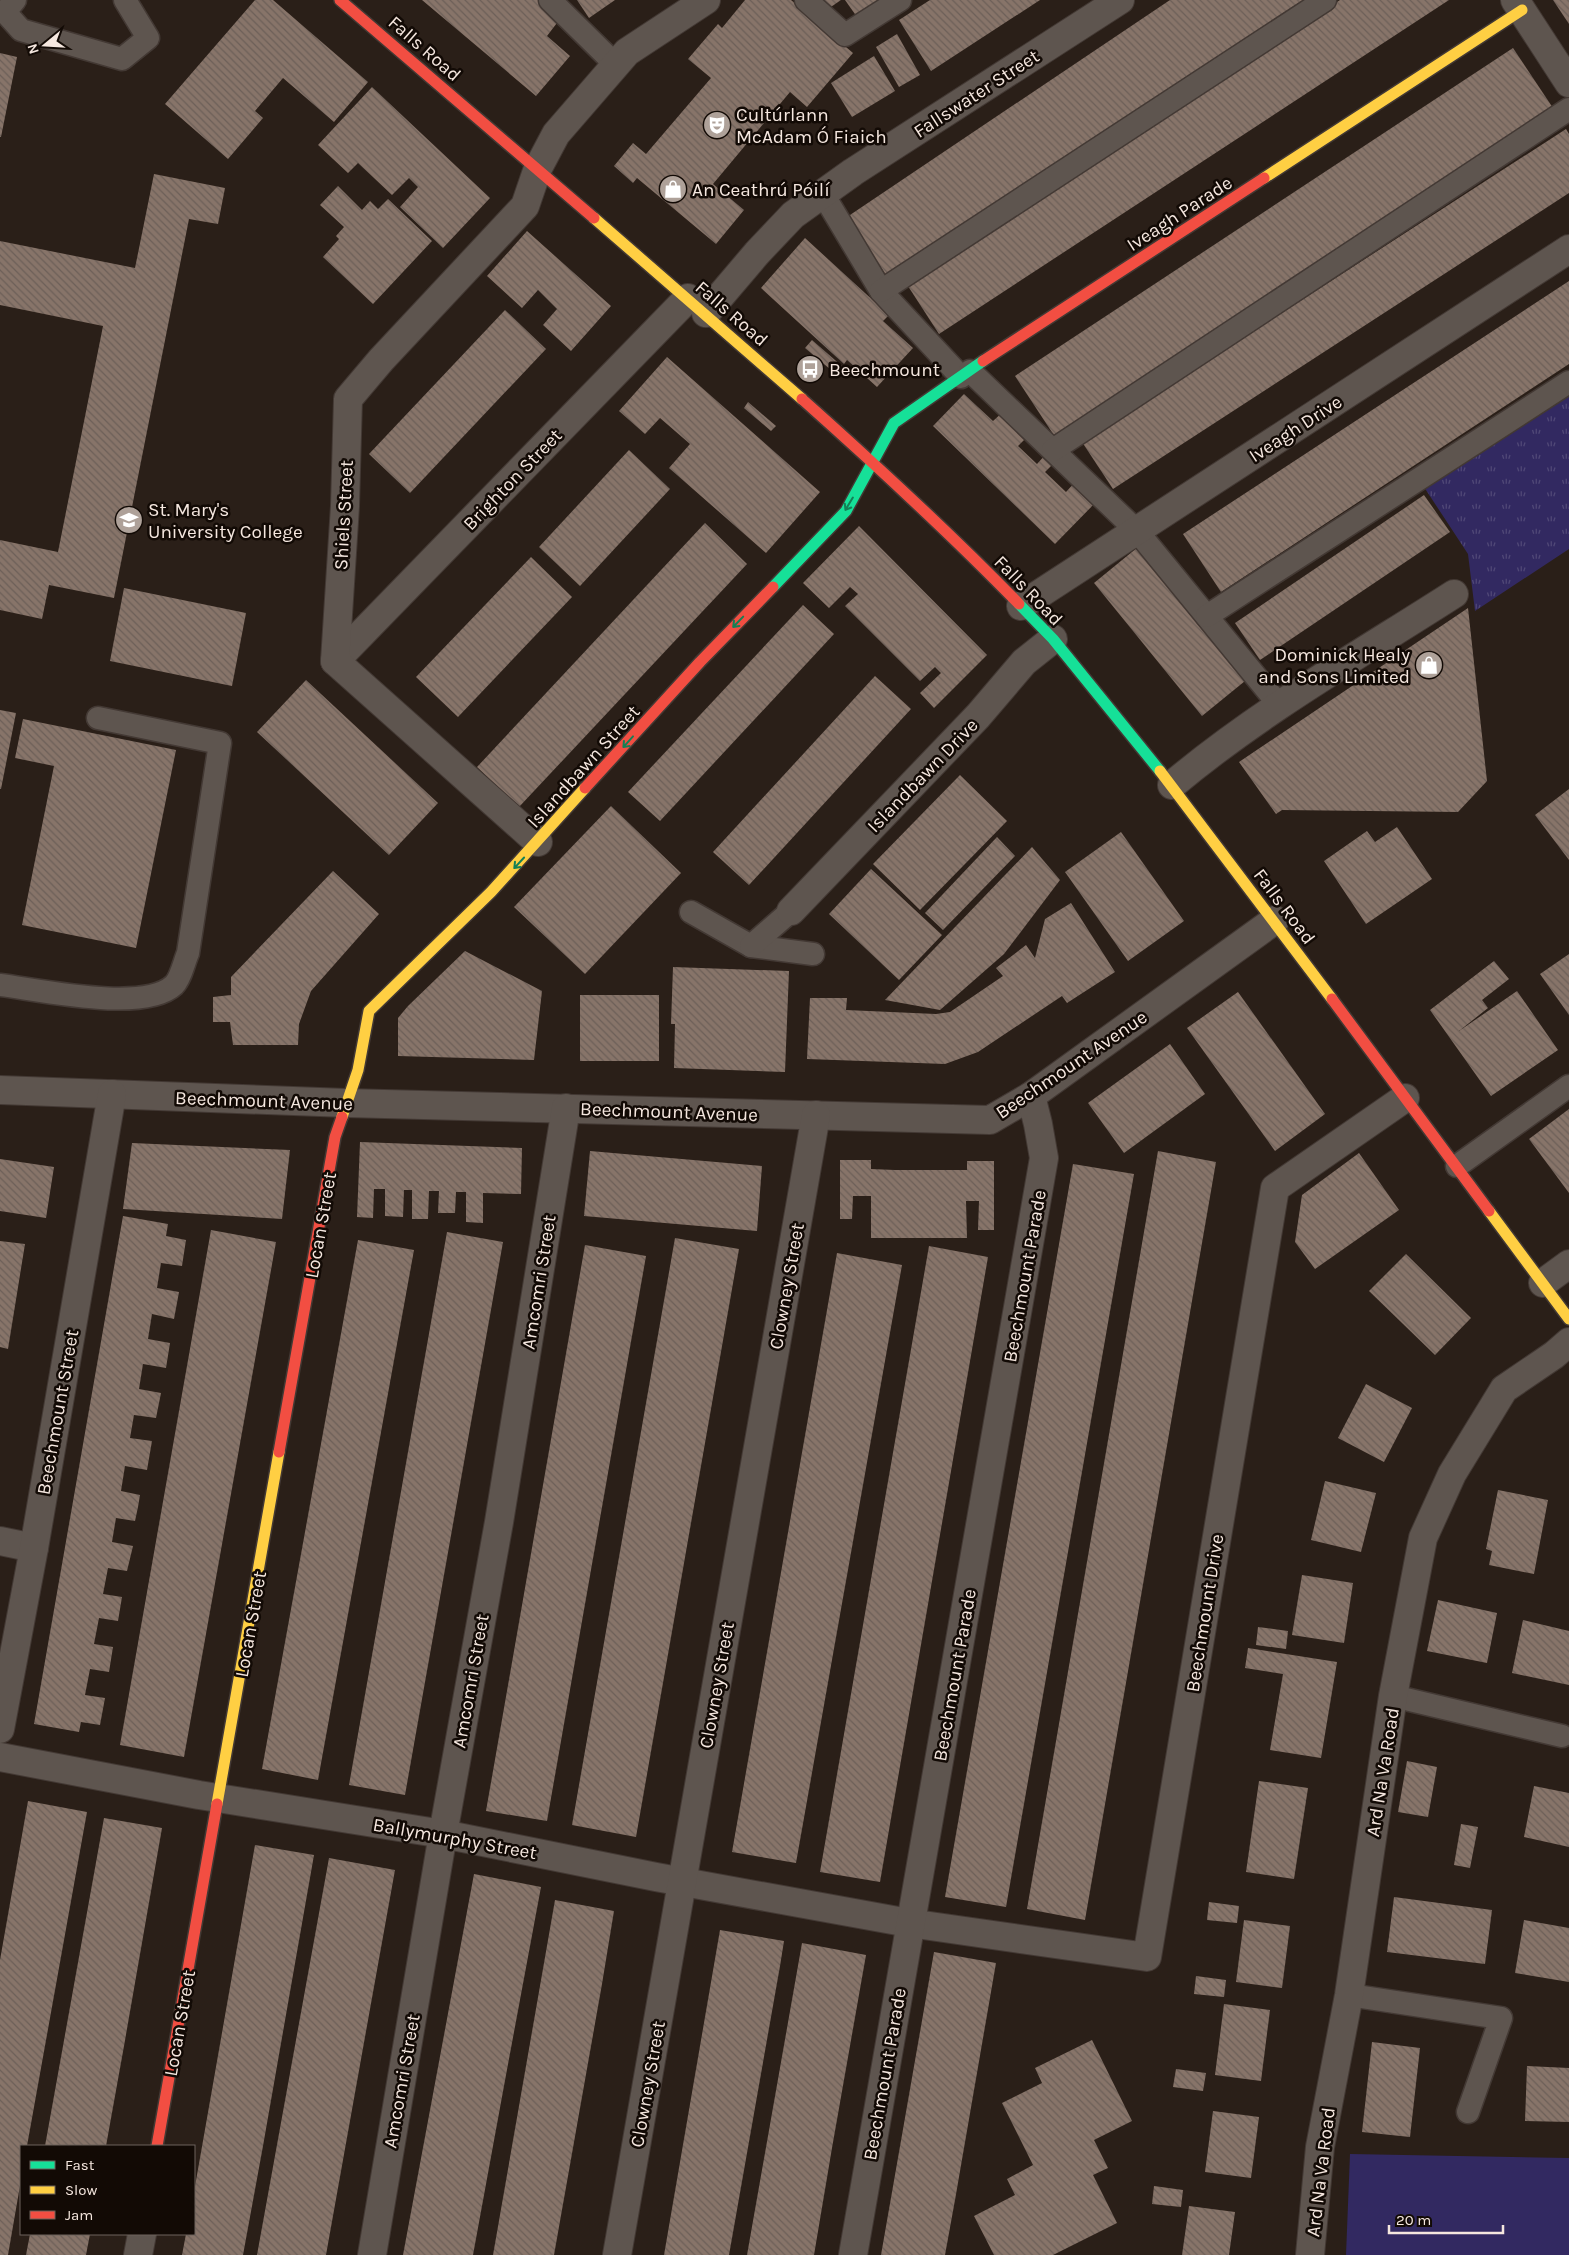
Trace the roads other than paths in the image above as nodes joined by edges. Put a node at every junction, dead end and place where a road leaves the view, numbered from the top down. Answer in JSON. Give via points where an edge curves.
{"nodes":[{"id":1,"x":15,"y":0,"type":"edge"},
{"id":2,"x":125,"y":0,"type":"edge"},
{"id":3,"x":340,"y":0,"type":"edge"},
{"id":4,"x":550,"y":0,"type":"edge"},
{"id":5,"x":706,"y":0,"type":"edge"},
{"id":6,"x":806,"y":0,"type":"edge"},
{"id":7,"x":900,"y":0,"type":"edge"},
{"id":8,"x":1120,"y":0,"type":"edge"},
{"id":9,"x":1325,"y":0,"type":"edge"},
{"id":10,"x":1519,"y":5,"type":"edge"},
{"id":11,"x":616,"y":65,"type":"junction"},
{"id":12,"x":1569,"y":83,"type":"edge"},
{"id":13,"x":1569,"y":109,"type":"edge"},
{"id":14,"x":538,"y":168,"type":"junction"},
{"id":15,"x":823,"y":194,"type":"junction"},
{"id":16,"x":1569,"y":249,"type":"edge"},
{"id":17,"x":881,"y":291,"type":"junction"},
{"id":18,"x":697,"y":305,"type":"junction"},
{"id":19,"x":966,"y":374,"type":"junction"},
{"id":20,"x":1569,"y":382,"type":"edge"},
{"id":21,"x":1053,"y":450,"type":"junction"},
{"id":22,"x":873,"y":462,"type":"junction"},
{"id":23,"x":1137,"y":531,"type":"junction"},
{"id":24,"x":1454,"y":594,"type":"dead end"},
{"id":25,"x":1021,"y":606,"type":"junction"},
{"id":26,"x":1206,"y":616,"type":"junction"},
{"id":27,"x":1053,"y":639,"type":"junction"},
{"id":28,"x":336,"y":661,"type":"junction"},
{"id":29,"x":1280,"y":706,"type":"junction"},
{"id":30,"x":98,"y":718,"type":"dead end"},
{"id":31,"x":1172,"y":785,"type":"junction"},
{"id":32,"x":538,"y":842,"type":"junction"},
{"id":33,"x":791,"y":911,"type":"joint"},
{"id":34,"x":691,"y":912,"type":"dead end"},
{"id":35,"x":1275,"y":920,"type":"junction"},
{"id":36,"x":750,"y":946,"type":"junction"},
{"id":37,"x":813,"y":954,"type":"dead end"},
{"id":38,"x":0,"y":985,"type":"edge"},
{"id":39,"x":1569,"y":1086,"type":"edge"},
{"id":40,"x":0,"y":1090,"type":"edge"},
{"id":41,"x":112,"y":1094,"type":"junction"},
{"id":42,"x":1031,"y":1096,"type":"junction"},
{"id":43,"x":1405,"y":1098,"type":"junction"},
{"id":44,"x":346,"y":1103,"type":"junction"},
{"id":45,"x":566,"y":1108,"type":"junction"},
{"id":46,"x":816,"y":1115,"type":"junction"},
{"id":47,"x":1457,"y":1166,"type":"junction"},
{"id":48,"x":1569,"y":1264,"type":"edge"},
{"id":49,"x":1544,"y":1282,"type":"junction"},
{"id":50,"x":1569,"y":1319,"type":"edge"},
{"id":51,"x":1569,"y":1342,"type":"edge"},
{"id":52,"x":0,"y":1541,"type":"edge"},
{"id":53,"x":34,"y":1548,"type":"junction"},
{"id":54,"x":1394,"y":1696,"type":"junction"},
{"id":55,"x":0,"y":1729,"type":"edge"},
{"id":56,"x":1562,"y":1736,"type":"dead end"},
{"id":57,"x":0,"y":1757,"type":"edge"},
{"id":58,"x":220,"y":1797,"type":"junction"},
{"id":59,"x":443,"y":1834,"type":"junction"},
{"id":60,"x":682,"y":1882,"type":"junction"},
{"id":61,"x":909,"y":1923,"type":"junction"},
{"id":62,"x":1349,"y":1994,"type":"junction"},
{"id":63,"x":1468,"y":2112,"type":"dead end"},
{"id":64,"x":158,"y":2145,"type":"edge"},
{"id":65,"x":142,"y":2235,"type":"edge"},
{"id":66,"x":138,"y":2255,"type":"edge"},
{"id":67,"x":372,"y":2255,"type":"edge"},
{"id":68,"x":617,"y":2255,"type":"edge"},
{"id":69,"x":853,"y":2255,"type":"edge"},
{"id":70,"x":1310,"y":2255,"type":"edge"}],
"edges":[{"from":1,"to":2,"type":"lane","via":[[5,12],[21,30],[122,59],[148,38]]},
{"from":3,"to":14,"type":"street","name":"Falls Road"},
{"from":4,"to":11,"type":"lane"},
{"from":5,"to":11,"type":"street","name":"Shiels Street","via":[[627,52]]},
{"from":6,"to":7,"type":"lane","via":[[845,35]]},
{"from":8,"to":15,"type":"street","name":"Fallswater Street"},
{"from":9,"to":17,"type":"lane"},
{"from":10,"to":12,"type":"street"},
{"from":10,"to":19,"type":"street","name":"Iveagh Parade"},
{"from":11,"to":14,"type":"street","name":"Shiels Street","via":[[556,134]]},
{"from":13,"to":21,"type":"lane"},
{"from":14,"to":18,"type":"street","name":"Falls Road"},
{"from":14,"to":28,"type":"street","name":"Shiels Street","via":[[525,206],[348,399]]},
{"from":15,"to":17,"type":"lane"},
{"from":15,"to":18,"type":"street","name":"Fallswater Street","via":[[793,216],[757,253]]},
{"from":16,"to":23,"type":"street","name":"Iveagh Drive"},
{"from":17,"to":19,"type":"lane"},
{"from":18,"to":22,"type":"street","name":"Falls Road"},
{"from":18,"to":28,"type":"street","name":"Brighton Street"},
{"from":19,"to":21,"type":"lane"},
{"from":19,"to":22,"type":"street","name":"Iveagh Parade","via":[[894,423]]},
{"from":20,"to":26,"type":"lane"},
{"from":21,"to":23,"type":"lane"},
{"from":22,"to":25,"type":"street","name":"Falls Road"},
{"from":22,"to":32,"type":"street","name":"Islandbawn Street","one_way":true,"via":[[846,510],[700,662]]},
{"from":23,"to":25,"type":"street","name":"Iveagh Drive"},
{"from":23,"to":26,"type":"lane"},
{"from":24,"to":29,"type":"street"},
{"from":25,"to":27,"type":"street","name":"Falls Road"},
{"from":26,"to":29,"type":"lane"},
{"from":27,"to":31,"type":"street","name":"Falls Road"},
{"from":27,"to":33,"type":"street","name":"Islandbawn Drive","via":[[1024,662],[978,716]]},
{"from":28,"to":32,"type":"street"},
{"from":29,"to":31,"type":"street"},
{"from":30,"to":38,"type":"lane","via":[[220,743],[188,953],[176,983],[163,993],[141,999],[100,998]]},
{"from":31,"to":35,"type":"street","name":"Falls Road"},
{"from":32,"to":44,"type":"street","name":"Islandbawn Street","one_way":true,"via":[[369,1011],[358,1070]]},
{"from":33,"to":36,"type":"lane"},
{"from":34,"to":36,"type":"lane"},
{"from":35,"to":42,"type":"street","name":"Beechmount Avenue"},
{"from":35,"to":43,"type":"street","name":"Falls Road"},
{"from":36,"to":37,"type":"lane"},
{"from":39,"to":47,"type":"lane"},
{"from":40,"to":41,"type":"street","name":"Beechmount Avenue"},
{"from":41,"to":44,"type":"street","name":"Beechmount Avenue"},
{"from":41,"to":53,"type":"street","name":"Beechmount Street"},
{"from":42,"to":46,"type":"street","name":"Beechmount Avenue","via":[[990,1120]]},
{"from":42,"to":61,"type":"street","name":"Beechmount Parade","via":[[1044,1158]]},
{"from":43,"to":47,"type":"street","name":"Falls Road"},
{"from":43,"to":61,"type":"street","name":"Beechmount Drive","via":[[1275,1188],[1147,1957]]},
{"from":44,"to":45,"type":"street","name":"Beechmount Avenue"},
{"from":44,"to":58,"type":"street","name":"Locan Street","via":[[333,1147]]},
{"from":45,"to":46,"type":"street","name":"Beechmount Avenue"},
{"from":45,"to":59,"type":"street","name":"Amcomri Street","via":[[499,1522]]},
{"from":46,"to":60,"type":"street","name":"Clowney Street"},
{"from":47,"to":49,"type":"street","name":"Falls Road"},
{"from":48,"to":49,"type":"street"},
{"from":49,"to":50,"type":"street","name":"Falls Road"},
{"from":51,"to":54,"type":"street","name":"Ard Na Va Road","via":[[1504,1389],[1452,1474],[1423,1538]]},
{"from":52,"to":53,"type":"street"},
{"from":53,"to":55,"type":"street","name":"Beechmount Street"},
{"from":54,"to":56,"type":"lane"},
{"from":54,"to":62,"type":"street","name":"Ard Na Va Road"},
{"from":57,"to":58,"type":"street","name":"Ballymurphy Street"},
{"from":58,"to":59,"type":"street","name":"Ballymurphy Street"},
{"from":58,"to":64,"type":"street","name":"Locan Street"},
{"from":59,"to":60,"type":"street","name":"Ballymurphy Street"},
{"from":59,"to":67,"type":"street","name":"Amcomri Street"},
{"from":60,"to":61,"type":"street","name":"Ballymurphy Street"},
{"from":60,"to":68,"type":"street","name":"Clowney Street"},
{"from":61,"to":69,"type":"street","name":"Beechmount Parade"},
{"from":62,"to":63,"type":"lane","via":[[1501,2018]]},
{"from":62,"to":70,"type":"street","name":"Ard Na Va Road","via":[[1320,2147]]},
{"from":65,"to":66,"type":"street"}]}
